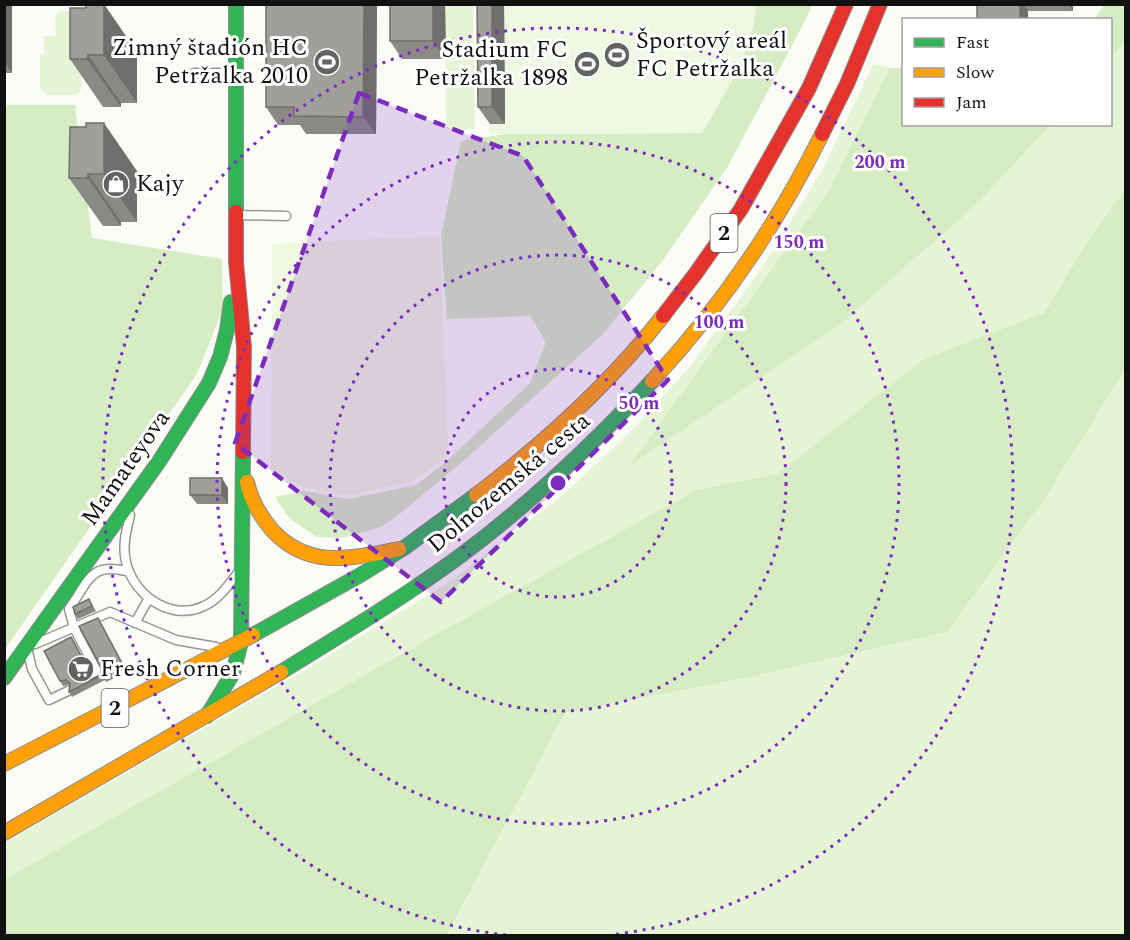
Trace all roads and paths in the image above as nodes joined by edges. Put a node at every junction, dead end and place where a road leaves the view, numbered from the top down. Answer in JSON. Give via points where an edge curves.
{"nodes":[{"id":1,"x":236,"y":4,"type":"edge"},
{"id":2,"x":846,"y":4,"type":"edge"},
{"id":3,"x":880,"y":4,"type":"edge"},
{"id":4,"x":194,"y":73,"type":"dead end"},
{"id":5,"x":235,"y":73,"type":"junction"},
{"id":6,"x":236,"y":215,"type":"junction"},
{"id":7,"x":286,"y":216,"type":"dead end"},
{"id":8,"x":236,"y":262,"type":"junction"},
{"id":9,"x":243,"y":462,"type":"junction"},
{"id":10,"x":134,"y":497,"type":"junction"},
{"id":11,"x":404,"y":548,"type":"junction"},
{"id":12,"x":241,"y":568,"type":"junction"},
{"id":13,"x":129,"y":572,"type":"junction"},
{"id":14,"x":148,"y":598,"type":"junction"},
{"id":15,"x":135,"y":623,"type":"junction"},
{"id":16,"x":74,"y":628,"type":"junction"},
{"id":17,"x":241,"y":642,"type":"junction"},
{"id":18,"x":27,"y":647,"type":"junction"},
{"id":19,"x":224,"y":651,"type":"junction"},
{"id":20,"x":4,"y":678,"type":"edge"},
{"id":21,"x":93,"y":678,"type":"edge"},
{"id":22,"x":68,"y":691,"type":"edge"},
{"id":23,"x":206,"y":717,"type":"junction"},
{"id":24,"x":4,"y":764,"type":"edge"},
{"id":25,"x":4,"y":833,"type":"edge"}],
"edges":[{"from":1,"to":5,"type":"main road","name":"Mamateyova"},
{"from":2,"to":11,"type":"main road","name":"Dolnozemská cesta","number":"2","via":[[808,88],[759,180],[657,323],[571,415]]},
{"from":3,"to":23,"type":"main road","name":"Dolnozemská cesta","number":"2","via":[[838,103],[776,219],[698,329],[636,402],[544,489],[467,551]]},
{"from":4,"to":5,"type":"lane"},
{"from":5,"to":6,"type":"main road","name":"Mamateyova"},
{"from":6,"to":7,"type":"lane"},
{"from":6,"to":8,"type":"main road","name":"Mamateyova"},
{"from":8,"to":9,"type":"main road","name":"Mamateyova","via":[[244,347]]},
{"from":8,"to":10,"type":"main road","name":"Mamateyova","via":[[227,330],[215,370],[180,431]]},
{"from":9,"to":11,"type":"main road","via":[[249,493],[258,512],[298,552],[334,560]]},
{"from":9,"to":12,"type":"main road","name":"Mamateyova"},
{"from":10,"to":13,"type":"lane","via":[[125,538]]},
{"from":10,"to":18,"type":"main road","name":"Mamateyova"},
{"from":11,"to":17,"type":"main road","name":"Dolnozemská cesta","number":"2"},
{"from":12,"to":14,"type":"lane","via":[[225,590],[202,608],[172,609]]},
{"from":12,"to":17,"type":"main road","name":"Mamateyova"},
{"from":13,"to":14,"type":"lane"},
{"from":13,"to":16,"type":"lane","via":[[106,568],[93,575],[69,609]]},
{"from":14,"to":15,"type":"lane"},
{"from":15,"to":16,"type":"lane","via":[[110,612]]},
{"from":15,"to":19,"type":"lane","via":[[176,640]]},
{"from":16,"to":18,"type":"lane"},
{"from":16,"to":21,"type":"lane","via":[[99,675]]},
{"from":17,"to":19,"type":"main road","name":"Dolnozemská cesta","number":"2"},
{"from":17,"to":23,"type":"main road","name":"Mamateyova","via":[[231,678]]},
{"from":18,"to":20,"type":"main road","name":"Mamateyova"},
{"from":18,"to":22,"type":"lane","via":[[32,669],[49,700]]},
{"from":19,"to":24,"type":"main road","name":"Dolnozemská cesta","number":"2"},
{"from":23,"to":25,"type":"main road","name":"Dolnozemská cesta","number":"2"}]}
